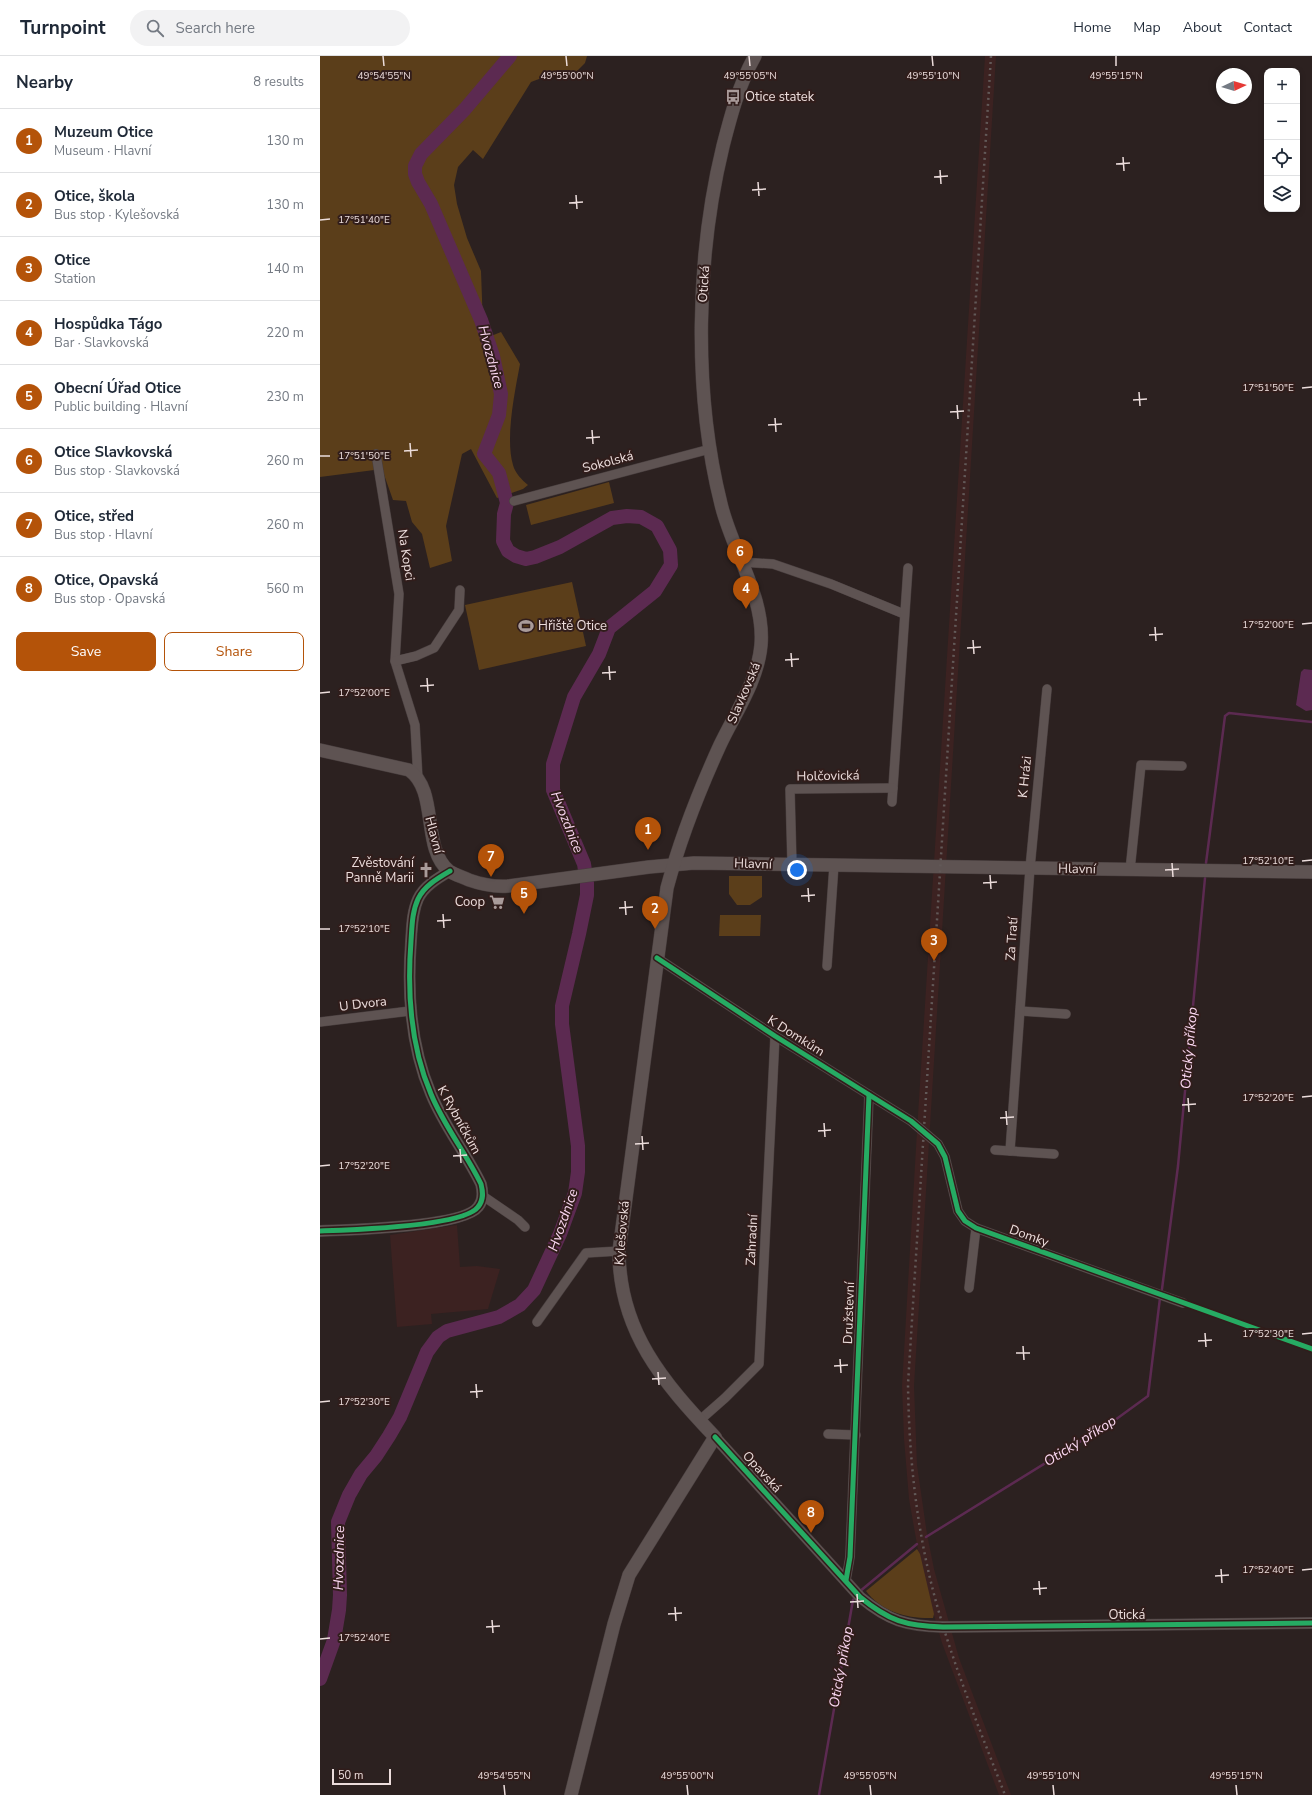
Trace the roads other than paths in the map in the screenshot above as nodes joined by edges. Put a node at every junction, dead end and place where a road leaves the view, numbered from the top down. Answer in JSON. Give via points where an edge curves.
{"nodes":[{"id":1,"x":755,"y":56,"type":"edge"},
{"id":2,"x":710,"y":449,"type":"junction"},
{"id":3,"x":376,"y":454,"type":"dead end"},
{"id":4,"x":514,"y":501,"type":"dead end"},
{"id":5,"x":724,"y":518,"type":"joint"},
{"id":6,"x":741,"y":562,"type":"junction"},
{"id":7,"x":908,"y":568,"type":"dead end"},
{"id":8,"x":460,"y":590,"type":"dead end"},
{"id":9,"x":904,"y":614,"type":"junction"},
{"id":10,"x":395,"y":661,"type":"junction"},
{"id":11,"x":1047,"y":689,"type":"dead end"},
{"id":12,"x":320,"y":750,"type":"edge"},
{"id":13,"x":1182,"y":766,"type":"dead end"},
{"id":14,"x":418,"y":779,"type":"junction"},
{"id":15,"x":893,"y":788,"type":"junction"},
{"id":16,"x":892,"y":802,"type":"dead end"},
{"id":17,"x":673,"y":864,"type":"junction"},
{"id":18,"x":792,"y":865,"type":"junction"},
{"id":19,"x":834,"y":865,"type":"junction"},
{"id":20,"x":1030,"y":868,"type":"junction"},
{"id":21,"x":1130,"y":870,"type":"junction"},
{"id":22,"x":450,"y":871,"type":"junction"},
{"id":23,"x":1312,"y":872,"type":"edge"},
{"id":24,"x":657,"y":958,"type":"junction"},
{"id":25,"x":827,"y":966,"type":"dead end"},
{"id":26,"x":1020,"y":1011,"type":"junction"},
{"id":27,"x":410,"y":1012,"type":"junction"},
{"id":28,"x":1066,"y":1014,"type":"dead end"},
{"id":29,"x":320,"y":1022,"type":"edge"},
{"id":30,"x":775,"y":1036,"type":"junction"},
{"id":31,"x":869,"y":1095,"type":"junction"},
{"id":32,"x":923,"y":1132,"type":"joint"},
{"id":33,"x":995,"y":1150,"type":"dead end"},
{"id":34,"x":1010,"y":1151,"type":"junction"},
{"id":35,"x":1054,"y":1154,"type":"dead end"},
{"id":36,"x":483,"y":1196,"type":"junction"},
{"id":37,"x":525,"y":1227,"type":"dead end"},
{"id":38,"x":976,"y":1228,"type":"junction"},
{"id":39,"x":320,"y":1231,"type":"edge"},
{"id":40,"x":618,"y":1252,"type":"junction"},
{"id":41,"x":969,"y":1288,"type":"dead end"},
{"id":42,"x":1183,"y":1303,"type":"dead end"},
{"id":43,"x":537,"y":1322,"type":"dead end"},
{"id":44,"x":700,"y":1420,"type":"junction"},
{"id":45,"x":828,"y":1434,"type":"dead end"},
{"id":46,"x":856,"y":1435,"type":"junction"},
{"id":47,"x":715,"y":1437,"type":"junction"},
{"id":48,"x":846,"y":1580,"type":"junction"},
{"id":49,"x":1312,"y":1623,"type":"edge"},
{"id":50,"x":943,"y":1627,"type":"joint"},
{"id":51,"x":571,"y":1795,"type":"edge"}],
"edges":[{"from":1,"to":2,"type":"main road","name":"Otická","via":[[731,114],[718,168],[708,232],[702,324]]},
{"from":2,"to":4,"type":"street","name":"Sokolská"},
{"from":2,"to":5,"type":"main road","name":"Otická"},
{"from":3,"to":10,"type":"street","name":"Na Kopci","via":[[399,594]]},
{"from":5,"to":6,"type":"main road","name":"Slavkovská"},
{"from":6,"to":9,"type":"street","via":[[773,564]]},
{"from":6,"to":17,"type":"main road","name":"Slavkovská","via":[[759,613],[761,636],[758,663],[694,805]]},
{"from":7,"to":9,"type":"street"},
{"from":8,"to":10,"type":"street","via":[[459,610],[434,648]]},
{"from":9,"to":15,"type":"street"},
{"from":10,"to":14,"type":"street","name":"Na Kopci","via":[[415,725]]},
{"from":11,"to":20,"type":"street","name":"K Hrázi"},
{"from":12,"to":14,"type":"main road","via":[[409,770]]},
{"from":13,"to":21,"type":"street","via":[[1141,765]]},
{"from":14,"to":22,"type":"main road","name":"Hlavní","via":[[424,792],[435,846],[440,859]]},
{"from":15,"to":16,"type":"street"},
{"from":15,"to":18,"type":"street","name":"Holčovická","via":[[790,790]]},
{"from":17,"to":18,"type":"main road","name":"Hlavní"},
{"from":17,"to":22,"type":"main road","name":"Hlavní","via":[[508,886],[488,886]]},
{"from":17,"to":24,"type":"main road","name":"Kylešovská"},
{"from":18,"to":19,"type":"main road","name":"Hlavní"},
{"from":19,"to":20,"type":"main road","name":"Hlavní"},
{"from":19,"to":25,"type":"street"},
{"from":20,"to":21,"type":"main road","name":"Hlavní"},
{"from":20,"to":26,"type":"street","name":"Za Tratí"},
{"from":21,"to":23,"type":"main road","name":"Hlavní"},
{"from":22,"to":27,"type":"street","name":"K Rybníčkům","via":[[425,890],[415,908],[409,961]]},
{"from":24,"to":30,"type":"street","name":"K Domkům"},
{"from":24,"to":40,"type":"main road","name":"Kylešovská"},
{"from":26,"to":28,"type":"street"},
{"from":26,"to":34,"type":"street","name":"Za Tratí"},
{"from":27,"to":29,"type":"street","name":"U Dvora"},
{"from":27,"to":36,"type":"street","name":"K Rybníčkům","via":[[416,1048],[431,1094],[474,1170],[481,1184]]},
{"from":30,"to":31,"type":"street","name":"K Domkům"},
{"from":30,"to":44,"type":"street","name":"Zahradní","via":[[759,1364]]},
{"from":31,"to":32,"type":"street","name":"K Domkům","via":[[911,1121]]},
{"from":31,"to":46,"type":"street","name":"Družstevní"},
{"from":32,"to":38,"type":"street","name":"Domky","via":[[938,1144],[945,1157],[958,1211],[965,1221]]},
{"from":33,"to":34,"type":"street"},
{"from":34,"to":35,"type":"street"},
{"from":36,"to":37,"type":"street"},
{"from":36,"to":39,"type":"street","via":[[478,1208],[453,1218],[385,1229]]},
{"from":38,"to":41,"type":"street"},
{"from":38,"to":42,"type":"street","name":"Domky"},
{"from":40,"to":43,"type":"street","via":[[586,1253]]},
{"from":40,"to":44,"type":"main road","name":"Kylešovská","via":[[622,1291],[640,1342],[660,1372]]},
{"from":44,"to":47,"type":"main road","name":"Kylešovská"},
{"from":45,"to":46,"type":"street"},
{"from":46,"to":48,"type":"street","name":"Družstevní","via":[[850,1557]]},
{"from":47,"to":48,"type":"street","name":"Opavská"},
{"from":47,"to":51,"type":"main road","via":[[629,1575],[614,1624]]},
{"from":48,"to":50,"type":"street","name":"Opavská","via":[[883,1615],[900,1622]]},
{"from":49,"to":50,"type":"street","name":"Otická"}]}
